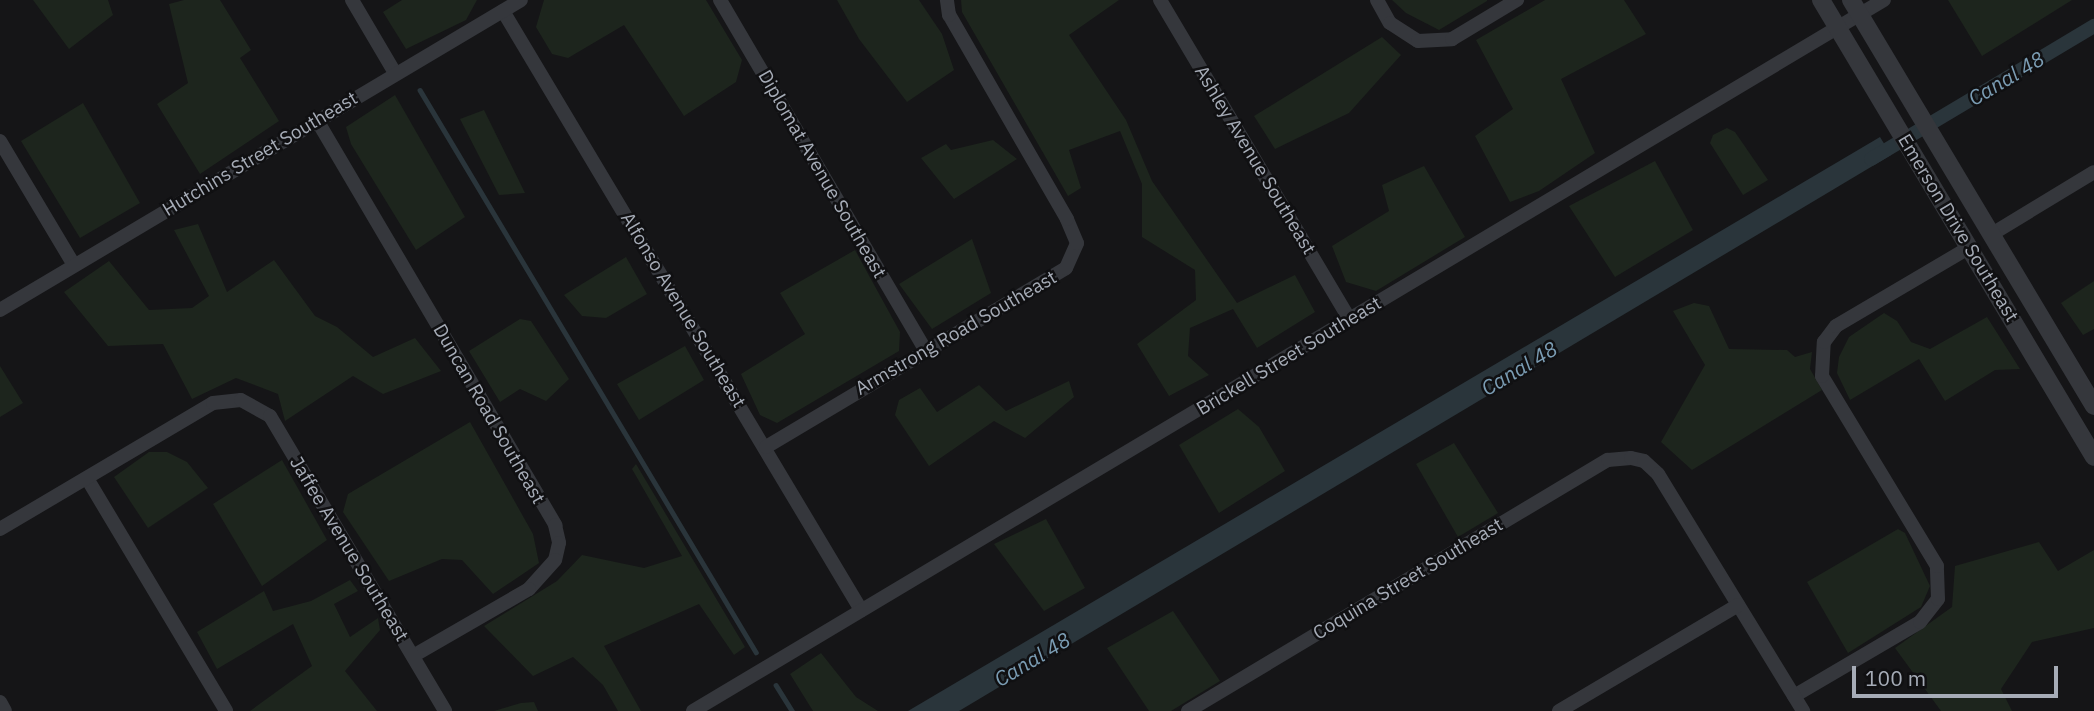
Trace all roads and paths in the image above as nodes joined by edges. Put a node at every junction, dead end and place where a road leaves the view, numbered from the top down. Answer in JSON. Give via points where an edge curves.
{"nodes":[{"id":1,"x":352,"y":0,"type":"edge"},
{"id":2,"x":521,"y":0,"type":"edge"},
{"id":3,"x":720,"y":0,"type":"edge"},
{"id":4,"x":947,"y":0,"type":"edge"},
{"id":5,"x":1160,"y":0,"type":"edge"},
{"id":6,"x":1377,"y":0,"type":"edge"},
{"id":7,"x":1517,"y":0,"type":"edge"},
{"id":8,"x":1821,"y":0,"type":"edge"},
{"id":9,"x":1884,"y":0,"type":"edge"},
{"id":10,"x":1855,"y":7,"type":"edge"},
{"id":11,"x":503,"y":11,"type":"junction"},
{"id":12,"x":1837,"y":27,"type":"junction"},
{"id":13,"x":394,"y":73,"type":"junction"},
{"id":14,"x":317,"y":122,"type":"junction"},
{"id":15,"x":0,"y":141,"type":"edge"},
{"id":16,"x":2094,"y":172,"type":"edge"},
{"id":17,"x":1992,"y":234,"type":"junction"},
{"id":18,"x":1970,"y":247,"type":"junction"},
{"id":19,"x":74,"y":265,"type":"junction"},
{"id":20,"x":0,"y":310,"type":"edge"},
{"id":21,"x":1350,"y":320,"type":"junction"},
{"id":22,"x":925,"y":349,"type":"junction"},
{"id":23,"x":2094,"y":406,"type":"edge"},
{"id":24,"x":766,"y":447,"type":"junction"},
{"id":25,"x":2094,"y":457,"type":"edge"},
{"id":26,"x":88,"y":480,"type":"junction"},
{"id":27,"x":2,"y":525,"type":"edge"},
{"id":28,"x":1738,"y":605,"type":"junction"},
{"id":29,"x":861,"y":610,"type":"junction"},
{"id":30,"x":412,"y":656,"type":"junction"},
{"id":31,"x":1794,"y":696,"type":"junction"},
{"id":32,"x":0,"y":702,"type":"edge"},
{"id":33,"x":5,"y":711,"type":"edge"},
{"id":34,"x":226,"y":711,"type":"edge"},
{"id":35,"x":445,"y":711,"type":"edge"},
{"id":36,"x":693,"y":711,"type":"edge"},
{"id":37,"x":1188,"y":711,"type":"edge"},
{"id":38,"x":1559,"y":711,"type":"edge"},
{"id":39,"x":1802,"y":711,"type":"edge"}],
"edges":[{"from":1,"to":13,"type":"street"},
{"from":2,"to":11,"type":"street","name":"Hutchins Street Southeast"},
{"from":3,"to":22,"type":"street","name":"Diplomat Avenue Southeast"},
{"from":4,"to":22,"type":"street","name":"Armstrong Road Southeast","via":[[949,15],[1077,243],[1066,268]]},
{"from":5,"to":21,"type":"street","name":"Ashley Avenue Southeast"},
{"from":6,"to":7,"type":"street","via":[[1390,23],[1418,41],[1452,39]]},
{"from":8,"to":12,"type":"street","name":"Emerson Drive Southeast"},
{"from":9,"to":10,"type":"street","name":"Brickell Street Southeast"},
{"from":10,"to":12,"type":"street","name":"Brickell Street Southeast"},
{"from":10,"to":17,"type":"street","name":"Emerson Drive Southeast"},
{"from":11,"to":13,"type":"street","name":"Hutchins Street Southeast"},
{"from":11,"to":24,"type":"street","name":"Alfonso Avenue Southeast"},
{"from":12,"to":18,"type":"street","name":"Emerson Drive Southeast"},
{"from":12,"to":21,"type":"street","name":"Brickell Street Southeast"},
{"from":13,"to":14,"type":"street","name":"Hutchins Street Southeast"},
{"from":14,"to":19,"type":"street","name":"Hutchins Street Southeast"},
{"from":14,"to":30,"type":"street","name":"Duncan Road Southeast","via":[[555,525],[559,543],[555,560],[529,589]]},
{"from":15,"to":19,"type":"street"},
{"from":16,"to":17,"type":"street"},
{"from":17,"to":23,"type":"street","name":"Emerson Drive Southeast"},
{"from":18,"to":25,"type":"street","name":"Emerson Drive Southeast"},
{"from":18,"to":31,"type":"street","via":[[1836,326],[1824,342],[1822,376],[1937,566],[1938,599],[1920,622]]},
{"from":19,"to":20,"type":"street","name":"Hutchins Street Southeast"},
{"from":21,"to":29,"type":"street","name":"Brickell Street Southeast"},
{"from":22,"to":24,"type":"street","name":"Armstrong Road Southeast"},
{"from":24,"to":29,"type":"street","name":"Alfonso Avenue Southeast"},
{"from":26,"to":27,"type":"street"},
{"from":26,"to":30,"type":"street","name":"Jaffee Avenue Southeast","via":[[213,403],[241,400],[270,416]]},
{"from":26,"to":34,"type":"street"},
{"from":28,"to":31,"type":"street"},
{"from":28,"to":37,"type":"street","name":"Coquina Street Southeast","via":[[1658,474],[1644,461],[1608,460]]},
{"from":28,"to":38,"type":"street"},
{"from":29,"to":36,"type":"street","name":"Brickell Street Southeast"},
{"from":30,"to":35,"type":"street","name":"Jaffee Avenue Southeast"},
{"from":31,"to":39,"type":"street"},
{"from":32,"to":33,"type":"street"}]}
